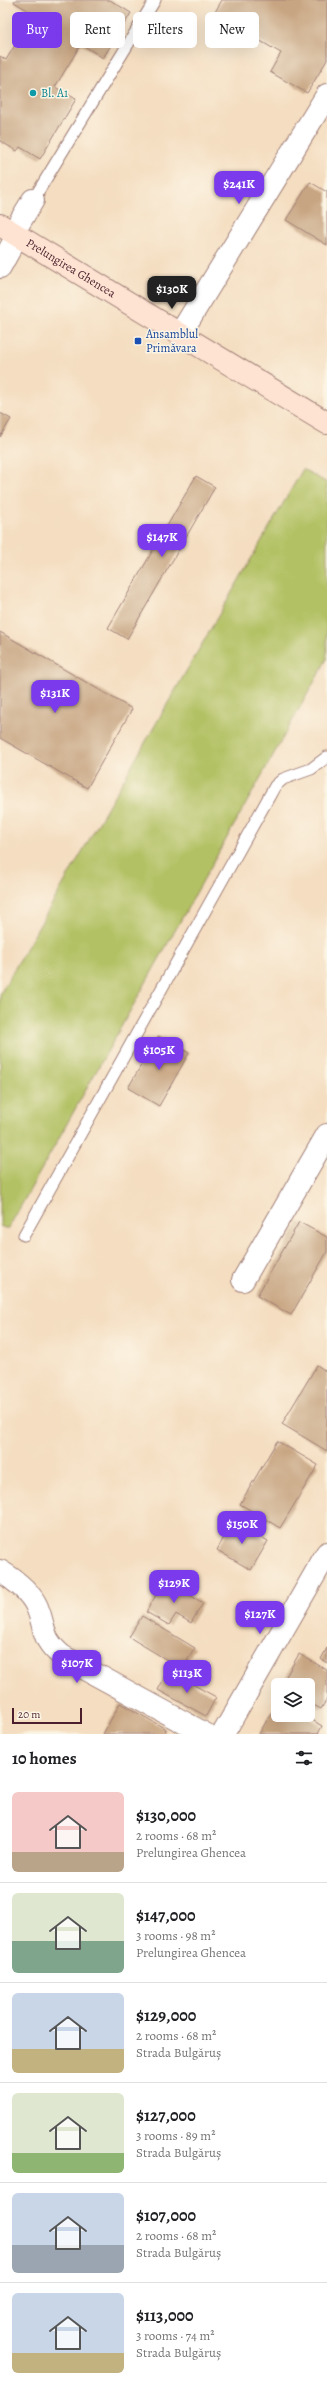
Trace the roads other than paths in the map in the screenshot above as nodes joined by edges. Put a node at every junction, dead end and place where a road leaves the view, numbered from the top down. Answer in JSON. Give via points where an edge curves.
{"nodes":[{"id":1,"x":155,"y":0,"type":"edge"},
{"id":2,"x":327,"y":95,"type":"edge"},
{"id":3,"x":34,"y":200,"type":"joint"},
{"id":4,"x":10,"y":231,"type":"edge"},
{"id":5,"x":0,"y":267,"type":"edge"},
{"id":6,"x":180,"y":334,"type":"junction"},
{"id":7,"x":327,"y":423,"type":"edge"},
{"id":8,"x":327,"y":757,"type":"edge"},
{"id":9,"x":327,"y":1134,"type":"edge"},
{"id":10,"x":24,"y":1235,"type":"dead end"},
{"id":11,"x":243,"y":1280,"type":"dead end"},
{"id":12,"x":327,"y":1553,"type":"edge"},
{"id":13,"x":0,"y":1570,"type":"edge"},
{"id":14,"x":205,"y":1734,"type":"edge"},
{"id":15,"x":223,"y":1734,"type":"edge"}],
"edges":[{"from":1,"to":3,"type":"lane"},
{"from":2,"to":6,"type":"street"},
{"from":3,"to":4,"type":"street"},
{"from":4,"to":5,"type":"street"},
{"from":4,"to":6,"type":"main road","name":"Prelungirea Ghencea"},
{"from":6,"to":7,"type":"main road","name":"Prelungirea Ghencea"},
{"from":8,"to":10,"type":"lane","via":[[311,769],[284,779],[275,786]]},
{"from":9,"to":11,"type":"street"},
{"from":12,"to":15,"type":"street"},
{"from":13,"to":14,"type":"street","via":[[19,1583],[28,1593],[37,1607],[49,1645],[62,1656]]}]}
